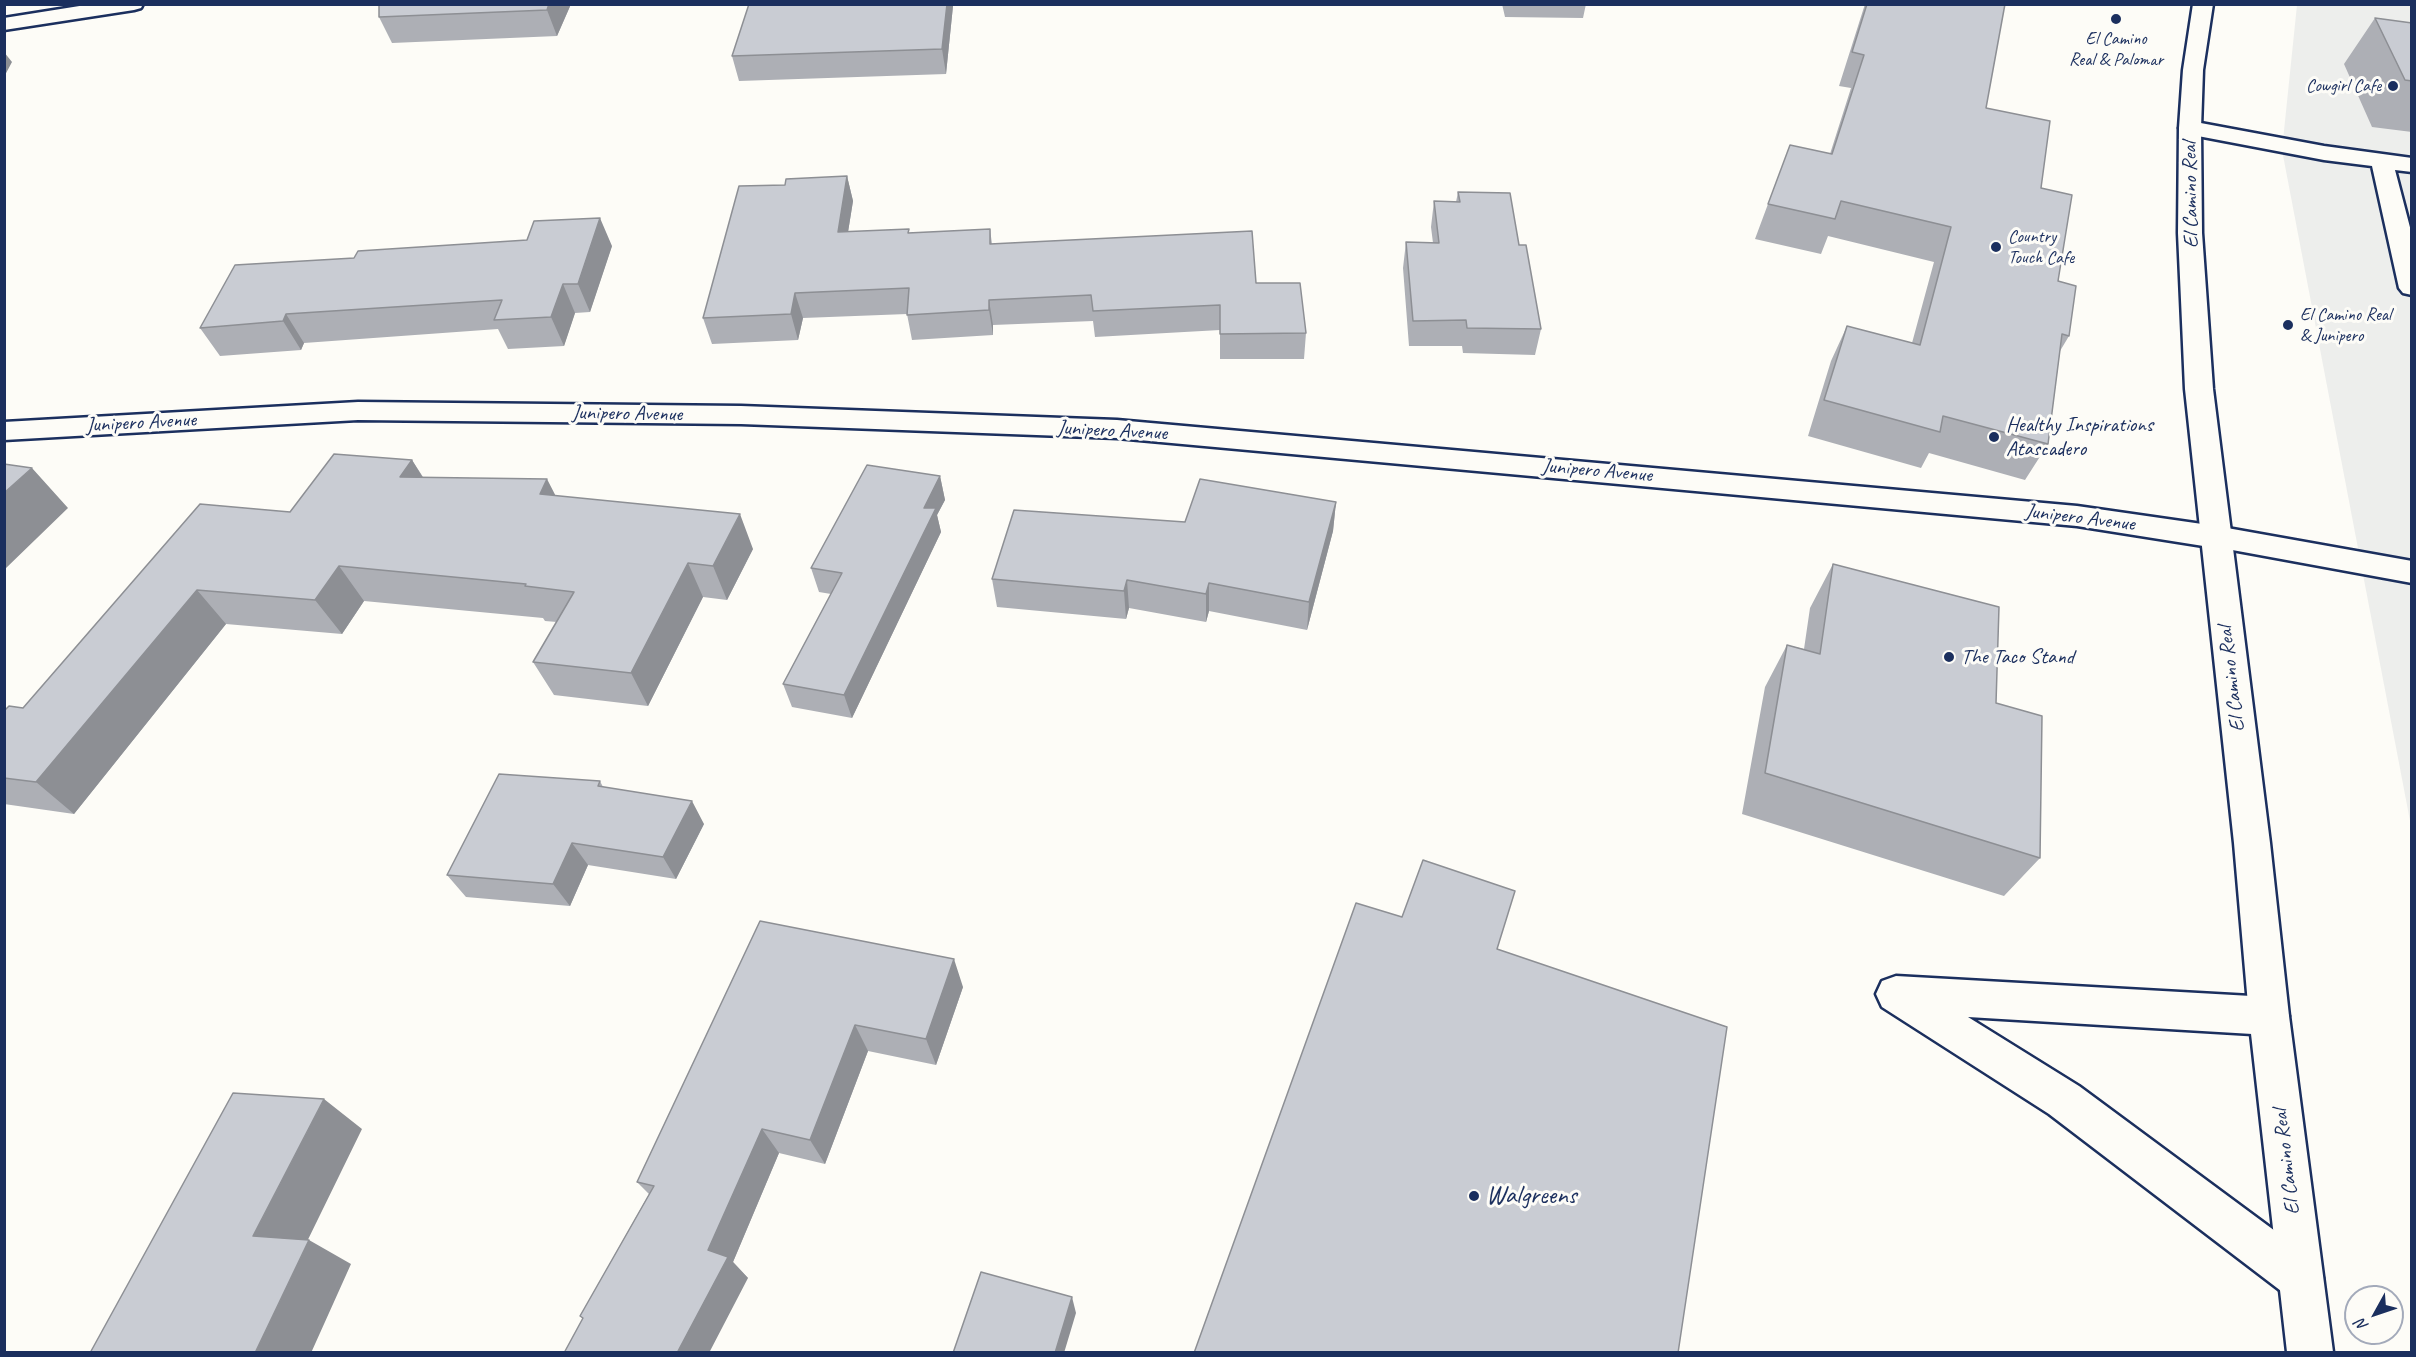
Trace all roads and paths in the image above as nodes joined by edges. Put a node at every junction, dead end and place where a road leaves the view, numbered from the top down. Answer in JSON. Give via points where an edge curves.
{"nodes":[{"id":1,"x":134,"y":4,"type":"edge"},
{"id":2,"x":2203,"y":4,"type":"edge"},
{"id":3,"x":4,"y":24,"type":"edge"},
{"id":4,"x":2190,"y":128,"type":"junction"},
{"id":5,"x":2382,"y":161,"type":"junction"},
{"id":6,"x":2412,"y":165,"type":"edge"},
{"id":7,"x":2412,"y":288,"type":"edge"},
{"id":8,"x":4,"y":431,"type":"edge"},
{"id":9,"x":2216,"y":537,"type":"junction"},
{"id":10,"x":2412,"y":572,"type":"edge"},
{"id":11,"x":2269,"y":1017,"type":"junction"},
{"id":12,"x":2301,"y":1278,"type":"junction"},
{"id":13,"x":2310,"y":1353,"type":"edge"}],
"edges":[{"from":1,"to":3,"type":"street"},
{"from":2,"to":4,"type":"street","name":"El Camino Real","via":[[2193,70]]},
{"from":4,"to":5,"type":"street"},
{"from":4,"to":9,"type":"street","name":"El Camino Real","via":[[2190,233],[2199,389]]},
{"from":5,"to":6,"type":"street"},
{"from":5,"to":7,"type":"street"},
{"from":8,"to":9,"type":"street","name":"Junipero Avenue","via":[[358,411],[741,415],[1117,429],[2077,516]]},
{"from":9,"to":10,"type":"street","name":"Junipero Avenue"},
{"from":9,"to":11,"type":"street","name":"El Camino Real"},
{"from":11,"to":12,"type":"street","name":"El Camino Real"},
{"from":11,"to":12,"type":"street","via":[[1896,994],[2064,1100]]},
{"from":12,"to":13,"type":"street","name":"El Camino Real"}]}
